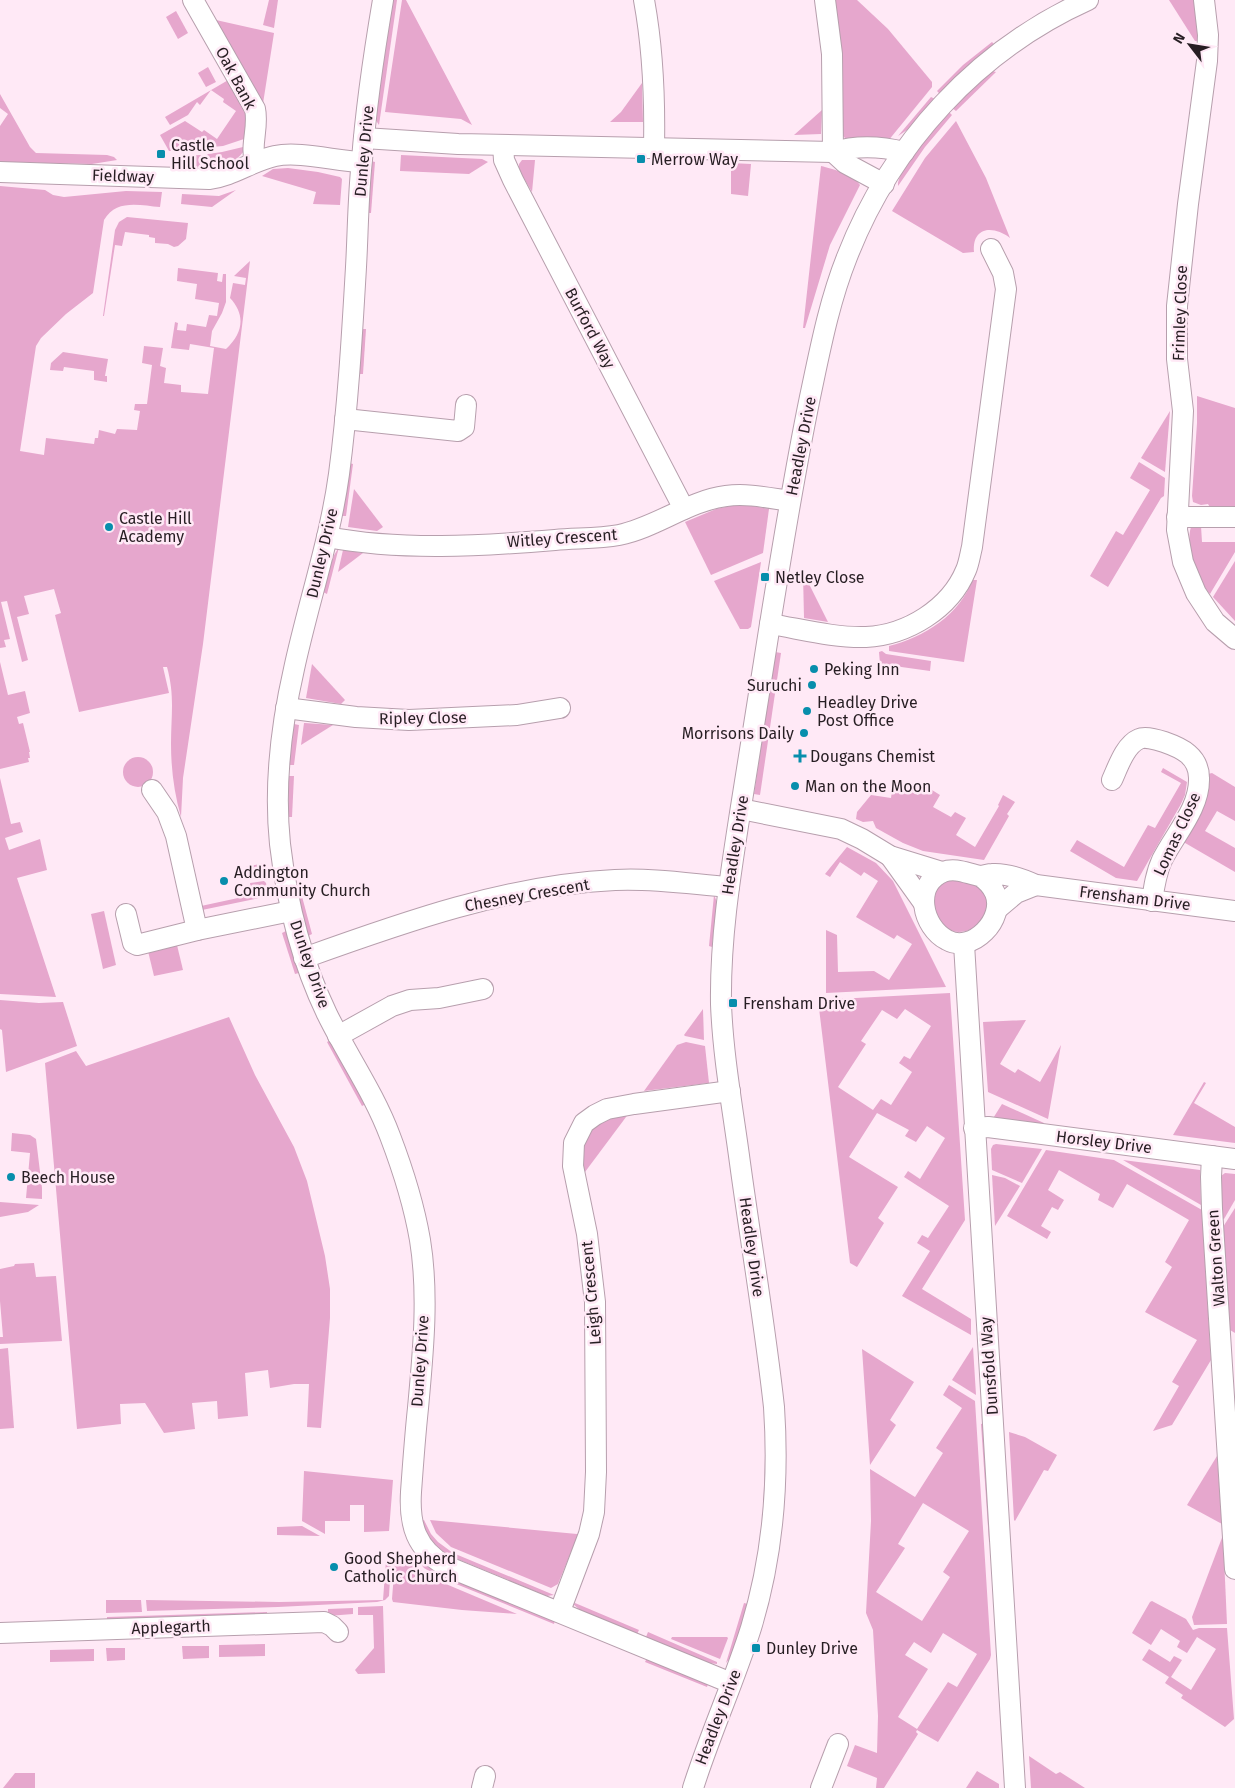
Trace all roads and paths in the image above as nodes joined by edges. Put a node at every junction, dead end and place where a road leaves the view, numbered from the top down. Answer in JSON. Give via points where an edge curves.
{"nodes":[{"id":1,"x":193,"y":0,"type":"edge"},
{"id":2,"x":383,"y":0,"type":"edge"},
{"id":3,"x":644,"y":0,"type":"edge"},
{"id":4,"x":825,"y":0,"type":"edge"},
{"id":5,"x":1088,"y":0,"type":"edge"},
{"id":6,"x":1204,"y":0,"type":"edge"},
{"id":7,"x":364,"y":138,"type":"junction"},
{"id":8,"x":502,"y":145,"type":"junction"},
{"id":9,"x":654,"y":148,"type":"junction"},
{"id":10,"x":833,"y":152,"type":"junction"},
{"id":11,"x":904,"y":152,"type":"junction"},
{"id":12,"x":254,"y":162,"type":"junction"},
{"id":13,"x":361,"y":162,"type":"junction"},
{"id":14,"x":0,"y":172,"type":"edge"},
{"id":15,"x":884,"y":184,"type":"junction"},
{"id":16,"x":991,"y":249,"type":"dead end"},
{"id":17,"x":466,"y":405,"type":"dead end"},
{"id":18,"x":345,"y":419,"type":"junction"},
{"id":19,"x":790,"y":501,"type":"junction"},
{"id":20,"x":684,"y":509,"type":"junction"},
{"id":21,"x":1177,"y":517,"type":"junction"},
{"id":22,"x":1235,"y":517,"type":"edge"},
{"id":23,"x":327,"y":537,"type":"junction"},
{"id":24,"x":770,"y":624,"type":"junction"},
{"id":25,"x":1235,"y":639,"type":"edge"},
{"id":26,"x":286,"y":708,"type":"junction"},
{"id":27,"x":560,"y":708,"type":"dead end"},
{"id":28,"x":1112,"y":780,"type":"dead end"},
{"id":29,"x":152,"y":790,"type":"dead end"},
{"id":30,"x":741,"y":810,"type":"junction"},
{"id":31,"x":890,"y":856,"type":"junction"},
{"id":32,"x":942,"y":872,"type":"junction"},
{"id":33,"x":980,"y":876,"type":"junction"},
{"id":34,"x":1036,"y":885,"type":"junction"},
{"id":35,"x":729,"y":887,"type":"junction"},
{"id":36,"x":1152,"y":901,"type":"junction"},
{"id":37,"x":923,"y":902,"type":"junction"},
{"id":38,"x":997,"y":909,"type":"junction"},
{"id":39,"x":291,"y":910,"type":"junction"},
{"id":40,"x":1235,"y":911,"type":"edge"},
{"id":41,"x":126,"y":914,"type":"dead end"},
{"id":42,"x":197,"y":930,"type":"junction"},
{"id":43,"x":964,"y":944,"type":"junction"},
{"id":44,"x":304,"y":958,"type":"junction"},
{"id":45,"x":483,"y":988,"type":"dead end"},
{"id":46,"x":338,"y":1036,"type":"junction"},
{"id":47,"x":730,"y":1091,"type":"junction"},
{"id":48,"x":974,"y":1128,"type":"junction"},
{"id":49,"x":1212,"y":1156,"type":"junction"},
{"id":50,"x":1235,"y":1158,"type":"edge"},
{"id":51,"x":1229,"y":1362,"type":"edge"},
{"id":52,"x":1235,"y":1569,"type":"edge"},
{"id":53,"x":560,"y":1612,"type":"junction"},
{"id":54,"x":0,"y":1632,"type":"edge"},
{"id":55,"x":338,"y":1632,"type":"dead end"},
{"id":56,"x":731,"y":1683,"type":"junction"},
{"id":57,"x":838,"y":1744,"type":"dead end"},
{"id":58,"x":693,"y":1788,"type":"edge"},
{"id":59,"x":821,"y":1788,"type":"edge"},
{"id":60,"x":1015,"y":1788,"type":"edge"}],
"edges":[{"from":1,"to":12,"type":"street","name":"Oak Bank","via":[[255,109]]},
{"from":2,"to":7,"type":"street","name":"Dunley Drive"},
{"from":3,"to":9,"type":"street","via":[[654,74]]},
{"from":4,"to":10,"type":"street","via":[[832,54]]},
{"from":5,"to":11,"type":"street","name":"Headley Drive","via":[[1041,24],[986,62],[944,104]]},
{"from":6,"to":21,"type":"street","name":"Frimley Close","via":[[1207,61],[1177,306],[1177,359],[1183,423]]},
{"from":7,"to":8,"type":"street"},
{"from":7,"to":13,"type":"street","name":"Dunley Drive"},
{"from":8,"to":9,"type":"street"},
{"from":8,"to":20,"type":"street","name":"Burford Way","via":[[504,160],[513,180]]},
{"from":9,"to":10,"type":"street"},
{"from":10,"to":11,"type":"street","via":[[850,147]]},
{"from":10,"to":15,"type":"street","via":[[845,163]]},
{"from":11,"to":15,"type":"street","name":"Headley Drive"},
{"from":12,"to":13,"type":"street","name":"Fieldway","via":[[287,154]]},
{"from":12,"to":14,"type":"street","name":"Fieldway","via":[[209,179]]},
{"from":13,"to":18,"type":"street","name":"Dunley Drive"},
{"from":15,"to":19,"type":"street","name":"Headley Drive","via":[[858,232],[837,286],[818,360]]},
{"from":16,"to":24,"type":"street","via":[[1003,273],[1006,289],[970,560],[961,580],[936,610],[915,624],[890,634],[855,637]]},
{"from":17,"to":18,"type":"street","via":[[464,426],[458,431]]},
{"from":18,"to":23,"type":"street","name":"Dunley Drive"},
{"from":19,"to":20,"type":"street","name":"Witley Crescent","via":[[727,496]]},
{"from":19,"to":24,"type":"street","name":"Headley Drive"},
{"from":20,"to":23,"type":"street","name":"Witley Crescent","via":[[640,529],[604,537],[428,545]]},
{"from":21,"to":22,"type":"street"},
{"from":21,"to":25,"type":"street","name":"Frimley Close","via":[[1180,551],[1191,582],[1210,614]]},
{"from":23,"to":26,"type":"street","name":"Dunley Drive"},
{"from":24,"to":30,"type":"street","name":"Headley Drive"},
{"from":26,"to":27,"type":"street","name":"Ripley Close","via":[[415,720],[517,715]]},
{"from":26,"to":39,"type":"street","name":"Dunley Drive","via":[[278,812]]},
{"from":28,"to":36,"type":"street","name":"Lomas Close","via":[[1127,750],[1137,739],[1144,737],[1184,751],[1198,769],[1197,795],[1162,861]]},
{"from":29,"to":42,"type":"street","via":[[167,812],[176,836]]},
{"from":30,"to":31,"type":"street","name":"Frensham Drive","via":[[841,829]]},
{"from":30,"to":35,"type":"street","name":"Headley Drive"},
{"from":31,"to":32,"type":"street","name":"Frensham Drive"},
{"from":31,"to":37,"type":"street","name":"Frensham Drive"},
{"from":32,"to":33,"type":"street","name":"Frensham Drive","via":[[953,870]]},
{"from":32,"to":37,"type":"street","via":[[927,887]]},
{"from":33,"to":34,"type":"street","name":"Frensham Drive","via":[[992,874],[1019,878]]},
{"from":33,"to":38,"type":"street","via":[[996,893]]},
{"from":34,"to":36,"type":"street","name":"Frensham Drive"},
{"from":34,"to":38,"type":"street","via":[[1016,893]]},
{"from":35,"to":44,"type":"street","name":"Chesney Crescent","via":[[615,880],[534,890],[439,913]]},
{"from":35,"to":47,"type":"street","name":"Headley Drive","via":[[722,940],[721,988]]},
{"from":36,"to":40,"type":"street","name":"Frensham Drive"},
{"from":37,"to":43,"type":"street","name":"Frensham Drive","via":[[928,919],[940,936]]},
{"from":38,"to":43,"type":"street","via":[[986,929]]},
{"from":39,"to":42,"type":"street"},
{"from":39,"to":44,"type":"street","name":"Dunley Drive"},
{"from":41,"to":42,"type":"street","via":[[133,943],[137,945]]},
{"from":43,"to":48,"type":"street","name":"Dunsfold Way"},
{"from":44,"to":46,"type":"street","name":"Dunley Drive"},
{"from":45,"to":46,"type":"street","via":[[439,998],[410,1000],[392,1006]]},
{"from":46,"to":53,"type":"street","name":"Dunley Drive","via":[[373,1098],[391,1139],[420,1238],[424,1316],[410,1509],[413,1528],[425,1549],[441,1563]]},
{"from":47,"to":53,"type":"street","name":"Leigh Crescent","via":[[608,1109],[589,1119],[574,1143],[573,1166],[588,1242],[595,1302],[596,1472],[594,1512],[589,1534]]},
{"from":47,"to":56,"type":"street","name":"Headley Drive","via":[[768,1364],[776,1454],[766,1572]]},
{"from":48,"to":49,"type":"street","name":"Horsley Drive","via":[[997,1128]]},
{"from":48,"to":60,"type":"street","name":"Dunsfold Way"},
{"from":49,"to":50,"type":"street","name":"Horsley Drive"},
{"from":49,"to":51,"type":"street","name":"Walton Green","via":[[1212,1193]]},
{"from":51,"to":52,"type":"street","name":"Walton Green"},
{"from":53,"to":56,"type":"street","name":"Dunley Drive"},
{"from":54,"to":55,"type":"street","name":"Applegarth","via":[[324,1622]]},
{"from":56,"to":58,"type":"street","name":"Headley Drive"},
{"from":57,"to":59,"type":"street"}]}
